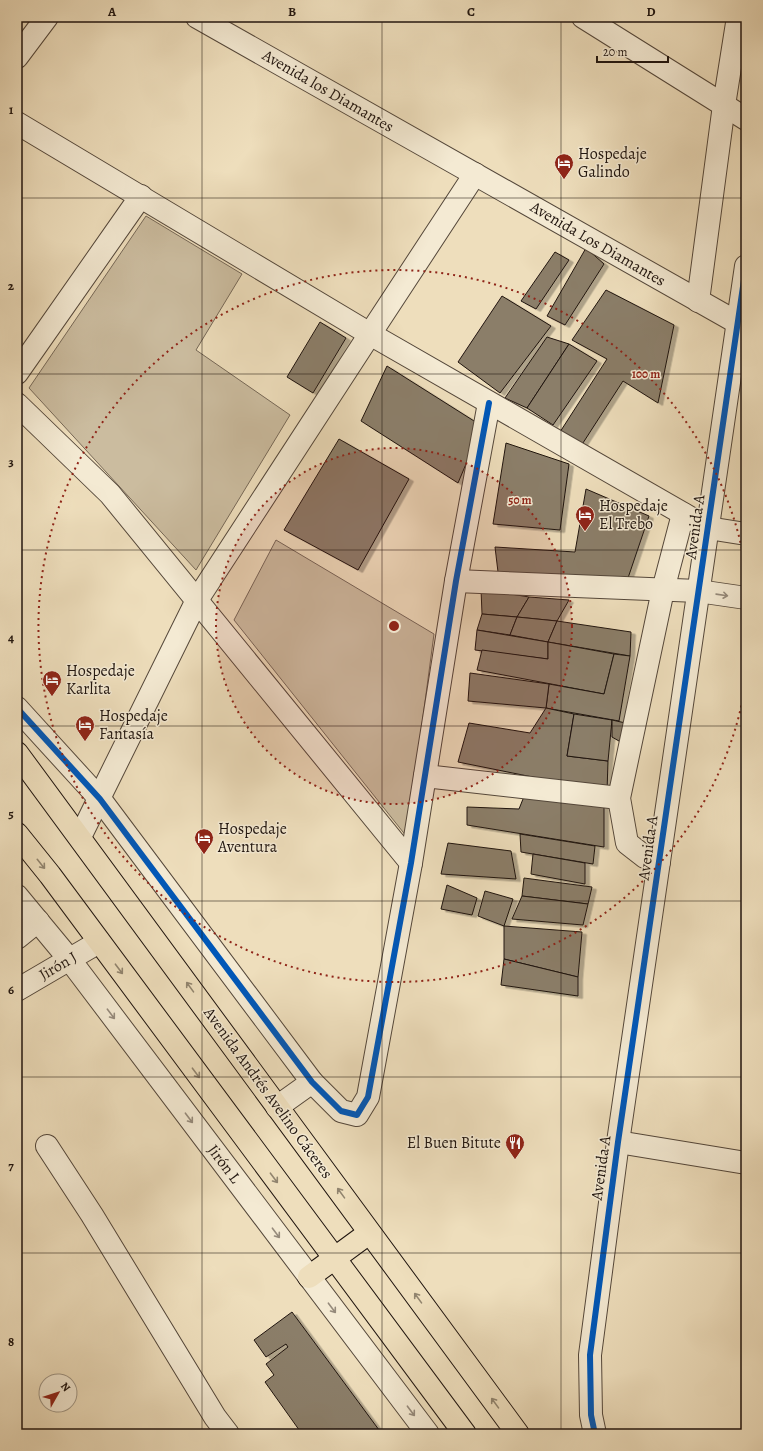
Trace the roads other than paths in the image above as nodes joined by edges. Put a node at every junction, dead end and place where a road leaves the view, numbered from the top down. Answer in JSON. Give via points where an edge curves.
{"nodes":[{"id":1,"x":46,"y":17,"type":"edge"},
{"id":2,"x":197,"y":17,"type":"edge"},
{"id":3,"x":584,"y":17,"type":"edge"},
{"id":4,"x":738,"y":17,"type":"edge"},
{"id":5,"x":17,"y":57,"type":"edge"},
{"id":6,"x":724,"y":105,"type":"junction"},
{"id":7,"x":746,"y":119,"type":"edge"},
{"id":8,"x":17,"y":123,"type":"edge"},
{"id":9,"x":467,"y":170,"type":"junction"},
{"id":10,"x":140,"y":196,"type":"junction"},
{"id":11,"x":746,"y":266,"type":"edge"},
{"id":12,"x":698,"y":301,"type":"junction"},
{"id":13,"x":738,"y":323,"type":"junction"},
{"id":14,"x":370,"y":334,"type":"junction"},
{"id":15,"x":17,"y":373,"type":"edge"},
{"id":16,"x":489,"y":403,"type":"junction"},
{"id":17,"x":17,"y":404,"type":"edge"},
{"id":18,"x":683,"y":514,"type":"junction"},
{"id":19,"x":708,"y":528,"type":"junction"},
{"id":20,"x":746,"y":534,"type":"edge"},
{"id":21,"x":456,"y":581,"type":"junction"},
{"id":22,"x":663,"y":590,"type":"junction"},
{"id":23,"x":698,"y":591,"type":"junction"},
{"id":24,"x":746,"y":598,"type":"edge"},
{"id":25,"x":197,"y":600,"type":"junction"},
{"id":26,"x":17,"y":708,"type":"edge"},
{"id":27,"x":17,"y":753,"type":"edge"},
{"id":28,"x":425,"y":776,"type":"junction"},
{"id":29,"x":100,"y":798,"type":"junction"},
{"id":30,"x":619,"y":798,"type":"junction"},
{"id":31,"x":17,"y":834,"type":"edge"},
{"id":32,"x":80,"y":837,"type":"junction"},
{"id":33,"x":659,"y":862,"type":"junction"},
{"id":34,"x":411,"y":863,"type":"junction"},
{"id":35,"x":17,"y":896,"type":"edge"},
{"id":36,"x":38,"y":921,"type":"junction"},
{"id":37,"x":17,"y":938,"type":"edge"},
{"id":38,"x":99,"y":942,"type":"junction"},
{"id":39,"x":70,"y":960,"type":"junction"},
{"id":40,"x":17,"y":990,"type":"edge"},
{"id":41,"x":312,"y":1082,"type":"junction"},
{"id":42,"x":277,"y":1107,"type":"junction"},
{"id":43,"x":618,"y":1142,"type":"junction"},
{"id":44,"x":47,"y":1146,"type":"dead end"},
{"id":45,"x":746,"y":1163,"type":"edge"},
{"id":46,"x":369,"y":1233,"type":"junction"},
{"id":47,"x":334,"y":1259,"type":"junction"},
{"id":48,"x":309,"y":1277,"type":"junction"},
{"id":49,"x":224,"y":1433,"type":"edge"},
{"id":50,"x":428,"y":1434,"type":"edge"},
{"id":51,"x":465,"y":1434,"type":"edge"},
{"id":52,"x":518,"y":1434,"type":"edge"},
{"id":53,"x":595,"y":1434,"type":"edge"}],
"edges":[{"from":1,"to":5,"type":"street"},
{"from":2,"to":9,"type":"street","name":"Avenida los Diamantes"},
{"from":3,"to":6,"type":"street"},
{"from":4,"to":6,"type":"street"},
{"from":6,"to":7,"type":"street"},
{"from":6,"to":12,"type":"street"},
{"from":8,"to":10,"type":"street"},
{"from":9,"to":12,"type":"street","name":"Avenida Los Diamantes"},
{"from":9,"to":14,"type":"street"},
{"from":10,"to":14,"type":"street"},
{"from":10,"to":15,"type":"street"},
{"from":11,"to":13,"type":"street","name":"Avenida A"},
{"from":12,"to":13,"type":"street","name":"Avenida Los Diamantes"},
{"from":13,"to":19,"type":"street","name":"Avenida A"},
{"from":14,"to":16,"type":"street"},
{"from":14,"to":25,"type":"street"},
{"from":16,"to":18,"type":"street"},
{"from":16,"to":21,"type":"street"},
{"from":17,"to":25,"type":"street","via":[[110,494]]},
{"from":18,"to":19,"type":"street"},
{"from":18,"to":22,"type":"street"},
{"from":19,"to":20,"type":"street"},
{"from":19,"to":23,"type":"street","name":"Avenida A"},
{"from":21,"to":22,"type":"street"},
{"from":21,"to":28,"type":"street"},
{"from":22,"to":23,"type":"street"},
{"from":22,"to":30,"type":"street"},
{"from":23,"to":24,"type":"street","one_way":true},
{"from":23,"to":33,"type":"street","name":"Avenida A"},
{"from":25,"to":29,"type":"street"},
{"from":25,"to":34,"type":"street"},
{"from":26,"to":29,"type":"street"},
{"from":27,"to":32,"type":"highway","name":"Avenida Andrés Avelino Cáceres"},
{"from":28,"to":30,"type":"street"},
{"from":28,"to":34,"type":"street"},
{"from":29,"to":32,"type":"street"},
{"from":29,"to":41,"type":"street"},
{"from":30,"to":33,"type":"street","via":[[627,843],[645,857]]},
{"from":31,"to":38,"type":"highway","one_way":true},
{"from":42,"to":32,"type":"highway","name":"Avenida Andrés Avelino Cáceres","one_way":true},
{"from":33,"to":43,"type":"street","name":"Avenida A"},
{"from":34,"to":41,"type":"street","via":[[368,1097],[358,1116],[341,1111]]},
{"from":35,"to":36,"type":"street","name":"Jirón L"},
{"from":36,"to":37,"type":"street"},
{"from":36,"to":39,"type":"street","name":"Jirón L"},
{"from":38,"to":39,"type":"street","name":"Jirón J"},
{"from":38,"to":47,"type":"highway","one_way":true},
{"from":39,"to":40,"type":"street","name":"Jirón J"},
{"from":39,"to":48,"type":"street","name":"Jirón L","one_way":true},
{"from":41,"to":42,"type":"street"},
{"from":46,"to":42,"type":"highway","name":"Avenida Andrés Avelino Cáceres","one_way":true},
{"from":43,"to":45,"type":"street"},
{"from":43,"to":53,"type":"street","name":"Avenida A","via":[[590,1356],[591,1415]]},
{"from":44,"to":49,"type":"street"},
{"from":46,"to":47,"type":"highway"},
{"from":52,"to":46,"type":"highway","name":"Avenida Andrés Avelino Cáceres","one_way":true},
{"from":47,"to":48,"type":"highway"},
{"from":47,"to":51,"type":"highway"},
{"from":48,"to":50,"type":"street","name":"Jirón L","one_way":true}]}
